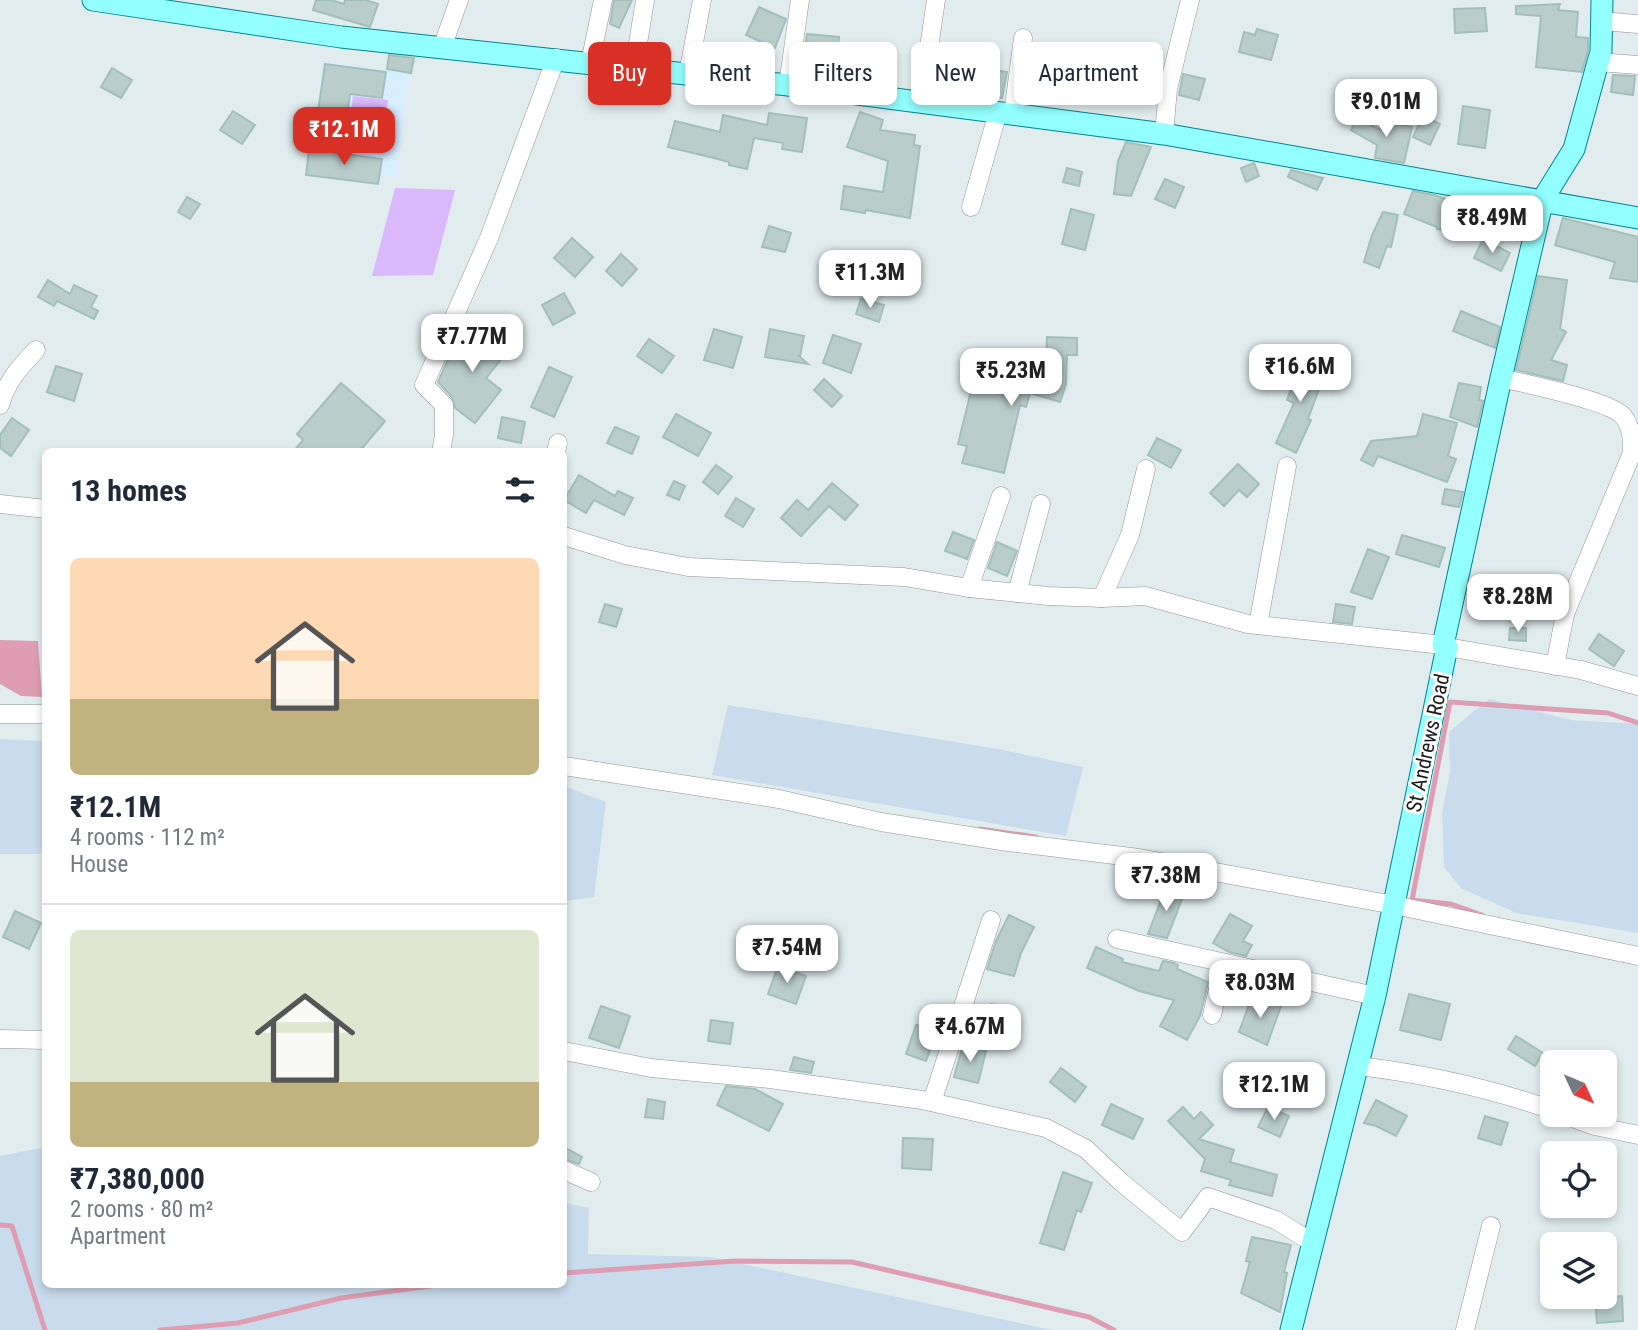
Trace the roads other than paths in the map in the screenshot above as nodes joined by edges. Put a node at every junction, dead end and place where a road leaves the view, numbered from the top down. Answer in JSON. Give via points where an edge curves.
{"nodes":[{"id":1,"x":93,"y":0,"type":"edge"},
{"id":2,"x":459,"y":0,"type":"edge"},
{"id":3,"x":603,"y":0,"type":"edge"},
{"id":4,"x":645,"y":0,"type":"edge"},
{"id":5,"x":702,"y":0,"type":"edge"},
{"id":6,"x":800,"y":0,"type":"edge"},
{"id":7,"x":936,"y":0,"type":"edge"},
{"id":8,"x":1190,"y":0,"type":"edge"},
{"id":9,"x":115,"y":2,"type":"edge"},
{"id":10,"x":1602,"y":10,"type":"edge"},
{"id":11,"x":1638,"y":23,"type":"edge"},
{"id":12,"x":1023,"y":38,"type":"dead end"},
{"id":13,"x":594,"y":42,"type":"edge"},
{"id":14,"x":638,"y":42,"type":"edge"},
{"id":15,"x":694,"y":42,"type":"edge"},
{"id":16,"x":930,"y":42,"type":"edge"},
{"id":17,"x":442,"y":48,"type":"junction"},
{"id":18,"x":556,"y":58,"type":"junction"},
{"id":19,"x":1598,"y":62,"type":"junction"},
{"id":20,"x":588,"y":63,"type":"edge"},
{"id":21,"x":1638,"y":65,"type":"edge"},
{"id":22,"x":775,"y":84,"type":"edge"},
{"id":23,"x":788,"y":85,"type":"junction"},
{"id":24,"x":911,"y":101,"type":"edge"},
{"id":25,"x":944,"y":105,"type":"edge"},
{"id":26,"x":1005,"y":113,"type":"junction"},
{"id":27,"x":1164,"y":134,"type":"junction"},
{"id":28,"x":1544,"y":199,"type":"junction"},
{"id":29,"x":971,"y":207,"type":"dead end"},
{"id":30,"x":1638,"y":218,"type":"edge"},
{"id":31,"x":36,"y":350,"type":"dead end"},
{"id":32,"x":1501,"y":378,"type":"junction"},
{"id":33,"x":0,"y":405,"type":"edge"},
{"id":34,"x":442,"y":448,"type":"edge"},
{"id":35,"x":1287,"y":466,"type":"dead end"},
{"id":36,"x":1146,"y":469,"type":"dead end"},
{"id":37,"x":1001,"y":496,"type":"dead end"},
{"id":38,"x":0,"y":504,"type":"edge"},
{"id":39,"x":1041,"y":504,"type":"dead end"},
{"id":40,"x":42,"y":509,"type":"edge"},
{"id":41,"x":567,"y":537,"type":"edge"},
{"id":42,"x":969,"y":588,"type":"junction"},
{"id":43,"x":1017,"y":593,"type":"junction"},
{"id":44,"x":1102,"y":598,"type":"junction"},
{"id":45,"x":1258,"y":625,"type":"junction"},
{"id":46,"x":1445,"y":646,"type":"junction"},
{"id":47,"x":1555,"y":666,"type":"junction"},
{"id":48,"x":1638,"y":686,"type":"edge"},
{"id":49,"x":0,"y":714,"type":"edge"},
{"id":50,"x":42,"y":714,"type":"edge"},
{"id":51,"x":567,"y":766,"type":"edge"},
{"id":52,"x":1394,"y":905,"type":"junction"},
{"id":53,"x":991,"y":920,"type":"dead end"},
{"id":54,"x":1117,"y":939,"type":"dead end"},
{"id":55,"x":1638,"y":956,"type":"edge"},
{"id":56,"x":1224,"y":962,"type":"junction"},
{"id":57,"x":1375,"y":996,"type":"junction"},
{"id":58,"x":1212,"y":1015,"type":"dead end"},
{"id":59,"x":0,"y":1039,"type":"edge"},
{"id":60,"x":42,"y":1040,"type":"edge"},
{"id":61,"x":567,"y":1052,"type":"edge"},
{"id":62,"x":1359,"y":1066,"type":"junction"},
{"id":63,"x":932,"y":1102,"type":"junction"},
{"id":64,"x":1540,"y":1106,"type":"edge"},
{"id":65,"x":1600,"y":1127,"type":"edge"},
{"id":66,"x":1638,"y":1135,"type":"edge"},
{"id":67,"x":567,"y":1171,"type":"edge"},
{"id":68,"x":591,"y":1182,"type":"dead end"},
{"id":69,"x":1491,"y":1227,"type":"dead end"},
{"id":70,"x":1313,"y":1243,"type":"junction"},
{"id":71,"x":1291,"y":1330,"type":"edge"},
{"id":72,"x":1465,"y":1330,"type":"edge"}],
"edges":[{"from":1,"to":9,"type":"main road"},
{"from":2,"to":17,"type":"street"},
{"from":3,"to":13,"type":"street"},
{"from":4,"to":14,"type":"street"},
{"from":5,"to":15,"type":"street"},
{"from":6,"to":23,"type":"street"},
{"from":7,"to":16,"type":"street"},
{"from":8,"to":27,"type":"street","via":[[1168,89]]},
{"from":9,"to":17,"type":"main road"},
{"from":10,"to":11,"type":"street"},
{"from":10,"to":19,"type":"main road","name":"St Andrews Road"},
{"from":12,"to":26,"type":"street"},
{"from":17,"to":18,"type":"main road"},
{"from":18,"to":20,"type":"main road"},
{"from":18,"to":34,"type":"street","via":[[489,238],[424,385],[444,405]]},
{"from":19,"to":21,"type":"street"},
{"from":19,"to":28,"type":"main road","name":"St Andrews Road","via":[[1574,149]]},
{"from":22,"to":23,"type":"main road"},
{"from":23,"to":24,"type":"main road"},
{"from":25,"to":26,"type":"main road"},
{"from":26,"to":27,"type":"main road"},
{"from":26,"to":29,"type":"street"},
{"from":27,"to":28,"type":"main road"},
{"from":28,"to":30,"type":"main road"},
{"from":28,"to":32,"type":"main road","name":"St Andrews Road"},
{"from":31,"to":33,"type":"street","via":[[12,374]]},
{"from":32,"to":46,"type":"main road","name":"St Andrews Road"},
{"from":32,"to":47,"type":"street","via":[[1600,404],[1622,414],[1632,433],[1632,453],[1565,614]]},
{"from":35,"to":45,"type":"street"},
{"from":36,"to":44,"type":"street","via":[[1130,535]]},
{"from":37,"to":42,"type":"street"},
{"from":38,"to":40,"type":"street"},
{"from":39,"to":43,"type":"street"},
{"from":41,"to":42,"type":"street","via":[[625,555],[688,567],[904,577]]},
{"from":42,"to":43,"type":"street"},
{"from":43,"to":44,"type":"street"},
{"from":44,"to":45,"type":"street","via":[[1145,596]]},
{"from":45,"to":46,"type":"street"},
{"from":46,"to":47,"type":"street"},
{"from":46,"to":52,"type":"main road","name":"St Andrews Road"},
{"from":47,"to":48,"type":"street"},
{"from":49,"to":50,"type":"street"},
{"from":51,"to":52,"type":"street","via":[[779,799],[881,822],[1139,858]]},
{"from":52,"to":55,"type":"street"},
{"from":52,"to":57,"type":"main road","name":"St Andrews Road"},
{"from":53,"to":63,"type":"street"},
{"from":54,"to":56,"type":"street"},
{"from":56,"to":57,"type":"street"},
{"from":56,"to":58,"type":"street"},
{"from":57,"to":62,"type":"main road","name":"St Andrews Road"},
{"from":59,"to":60,"type":"street"},
{"from":61,"to":63,"type":"street","via":[[651,1068]]},
{"from":62,"to":64,"type":"street","via":[[1463,1084]]},
{"from":62,"to":70,"type":"main road","name":"St Andrews Road"},
{"from":63,"to":70,"type":"street","via":[[1046,1128],[1086,1149],[1182,1232],[1208,1197],[1276,1220]]},
{"from":65,"to":66,"type":"street"},
{"from":67,"to":68,"type":"street"},
{"from":69,"to":72,"type":"street"},
{"from":70,"to":71,"type":"main road","name":"St Andrews Road"}]}
